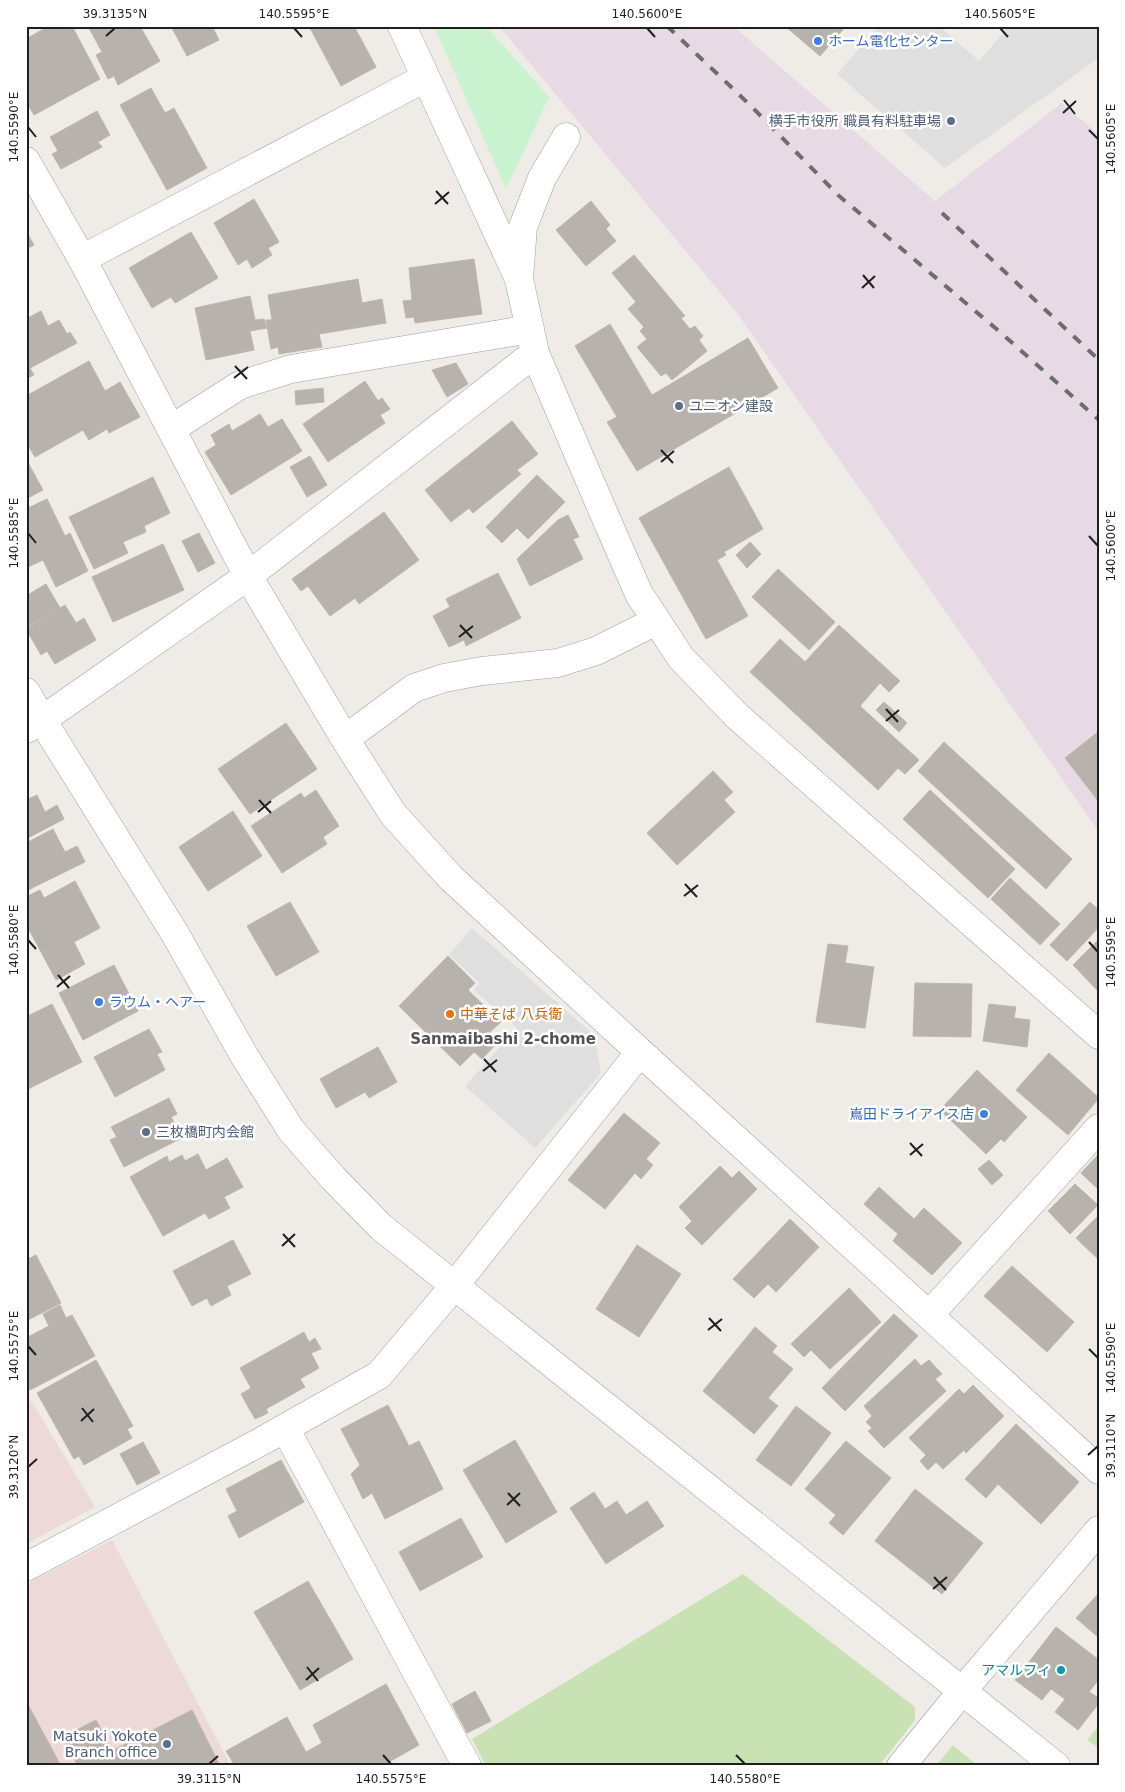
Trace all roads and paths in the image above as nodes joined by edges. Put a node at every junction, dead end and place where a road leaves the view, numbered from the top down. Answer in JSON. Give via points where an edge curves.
{"nodes":[{"id":1,"x":402,"y":26,"type":"edge"},
{"id":2,"x":425,"y":78,"type":"junction"},
{"id":3,"x":566,"y":137,"type":"dead end"},
{"id":4,"x":26,"y":161,"type":"edge"},
{"id":5,"x":82,"y":260,"type":"junction"},
{"id":6,"x":519,"y":279,"type":"junction"},
{"id":7,"x":533,"y":341,"type":"junction"},
{"id":8,"x":171,"y":429,"type":"junction"},
{"id":9,"x":248,"y":576,"type":"junction"},
{"id":10,"x":656,"y":621,"type":"junction"},
{"id":11,"x":26,"y":692,"type":"edge"},
{"id":12,"x":34,"y":725,"type":"edge"},
{"id":13,"x":346,"y":739,"type":"junction"},
{"id":14,"x":1099,"y":1035,"type":"edge"},
{"id":15,"x":640,"y":1052,"type":"junction"},
{"id":16,"x":1099,"y":1128,"type":"edge"},
{"id":17,"x":455,"y":1286,"type":"junction"},
{"id":18,"x":929,"y":1315,"type":"junction"},
{"id":19,"x":285,"y":1428,"type":"junction"},
{"id":20,"x":1099,"y":1470,"type":"edge"},
{"id":21,"x":1099,"y":1530,"type":"edge"},
{"id":22,"x":26,"y":1567,"type":"edge"},
{"id":23,"x":963,"y":1690,"type":"junction"},
{"id":24,"x":467,"y":1766,"type":"edge"},
{"id":25,"x":901,"y":1766,"type":"edge"},
{"id":26,"x":1056,"y":1766,"type":"edge"}],
"edges":[{"from":1,"to":2,"type":"street"},
{"from":2,"to":5,"type":"street"},
{"from":2,"to":6,"type":"street"},
{"from":3,"to":6,"type":"street","via":[[542,178],[523,228]]},
{"from":4,"to":5,"type":"street"},
{"from":5,"to":8,"type":"street"},
{"from":6,"to":7,"type":"street"},
{"from":7,"to":8,"type":"street","via":[[291,369],[240,385]]},
{"from":7,"to":9,"type":"street"},
{"from":7,"to":10,"type":"street","via":[[639,594]]},
{"from":8,"to":9,"type":"street"},
{"from":9,"to":12,"type":"street"},
{"from":9,"to":13,"type":"street"},
{"from":10,"to":13,"type":"street","via":[[596,651],[558,663],[463,674],[414,688]]},
{"from":10,"to":14,"type":"street","via":[[681,658],[737,716]]},
{"from":11,"to":12,"type":"street"},
{"from":12,"to":17,"type":"street","via":[[174,932],[291,1130],[381,1227]]},
{"from":13,"to":15,"type":"street","via":[[392,814],[451,878]]},
{"from":15,"to":17,"type":"street"},
{"from":15,"to":18,"type":"street"},
{"from":16,"to":18,"type":"street"},
{"from":17,"to":19,"type":"street","via":[[379,1375]]},
{"from":17,"to":23,"type":"street"},
{"from":18,"to":20,"type":"street"},
{"from":19,"to":22,"type":"street"},
{"from":19,"to":24,"type":"street"},
{"from":21,"to":23,"type":"street"},
{"from":23,"to":25,"type":"street"},
{"from":23,"to":26,"type":"street"}]}
